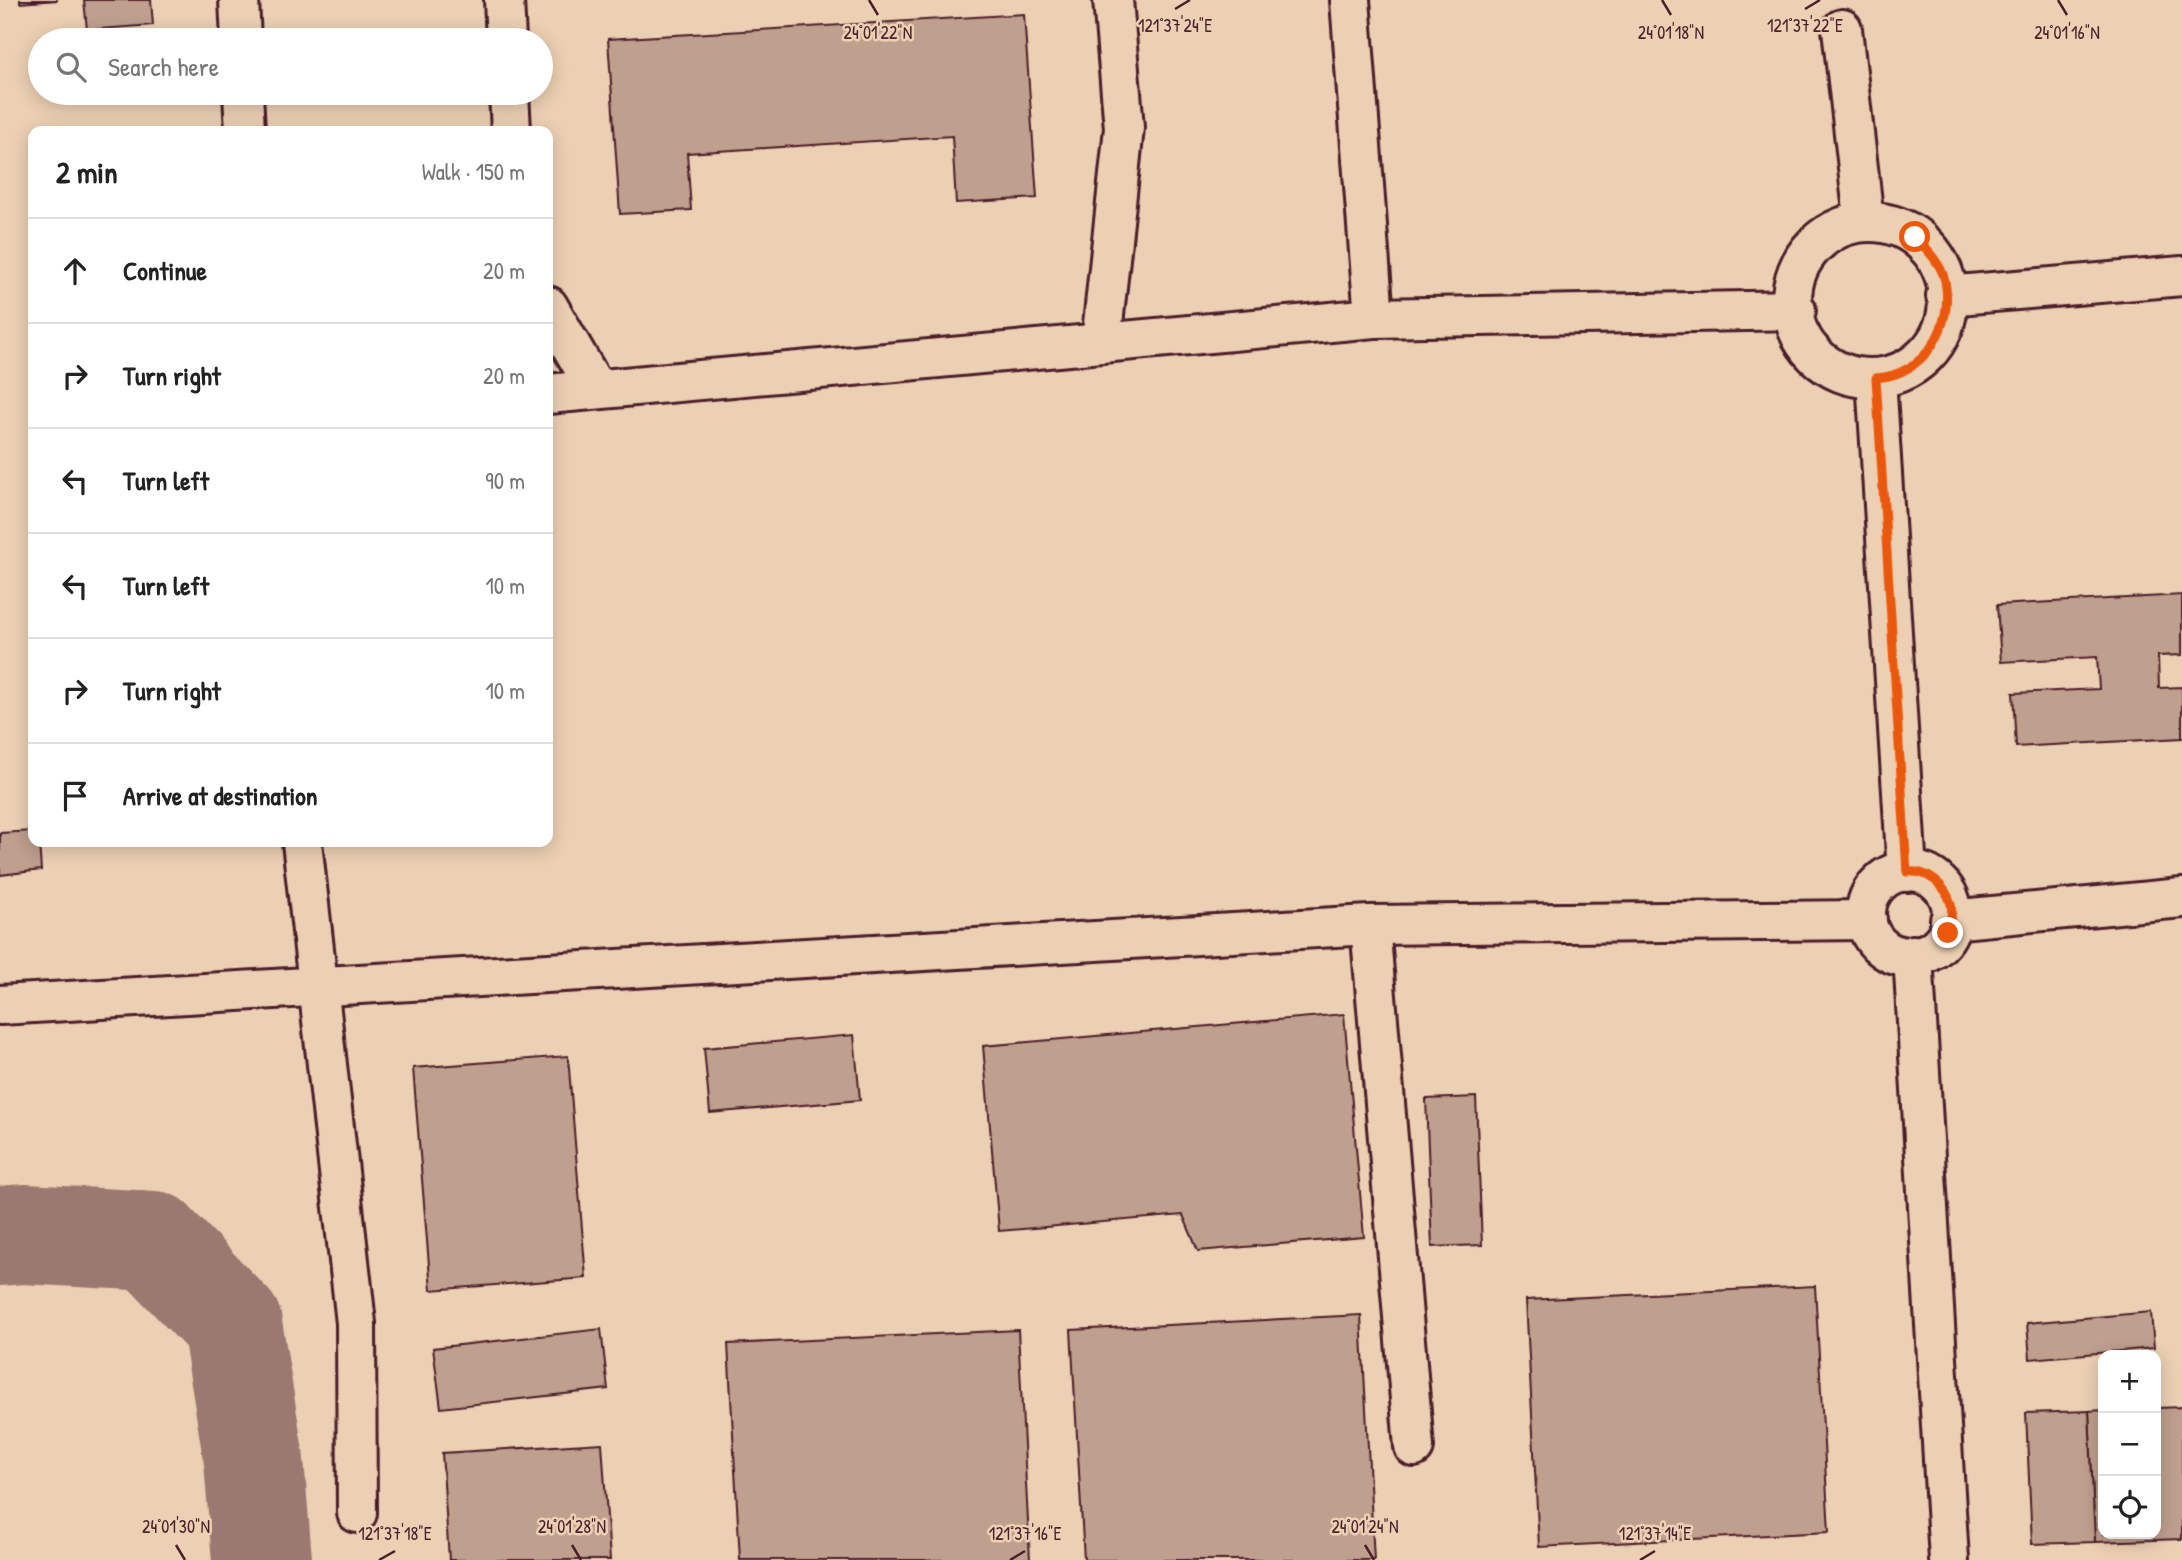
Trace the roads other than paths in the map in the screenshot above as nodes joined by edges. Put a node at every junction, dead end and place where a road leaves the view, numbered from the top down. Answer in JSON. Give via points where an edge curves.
{"nodes":[{"id":1,"x":239,"y":0,"type":"edge"},
{"id":2,"x":504,"y":0,"type":"edge"},
{"id":3,"x":1113,"y":0,"type":"edge"},
{"id":4,"x":1350,"y":0,"type":"edge"},
{"id":5,"x":240,"y":28,"type":"edge"},
{"id":6,"x":505,"y":28,"type":"edge"},
{"id":7,"x":1842,"y":29,"type":"dead end"},
{"id":8,"x":244,"y":105,"type":"edge"},
{"id":9,"x":510,"y":105,"type":"edge"},
{"id":10,"x":245,"y":126,"type":"edge"},
{"id":11,"x":512,"y":126,"type":"edge"},
{"id":12,"x":1864,"y":220,"type":"junction"},
{"id":13,"x":2182,"y":275,"type":"edge"},
{"id":14,"x":1946,"y":296,"type":"junction"},
{"id":15,"x":1796,"y":310,"type":"junction"},
{"id":16,"x":553,"y":315,"type":"edge"},
{"id":17,"x":1374,"y":318,"type":"junction"},
{"id":18,"x":1101,"y":343,"type":"junction"},
{"id":19,"x":1876,"y":378,"type":"junction"},
{"id":20,"x":596,"y":389,"type":"junction"},
{"id":21,"x":553,"y":393,"type":"edge"},
{"id":22,"x":303,"y":847,"type":"edge"},
{"id":23,"x":1907,"y":872,"type":"junction"},
{"id":24,"x":2182,"y":898,"type":"edge"},
{"id":25,"x":1867,"y":920,"type":"junction"},
{"id":26,"x":1950,"y":920,"type":"junction"},
{"id":27,"x":1370,"y":925,"type":"junction"},
{"id":28,"x":1913,"y":955,"type":"junction"},
{"id":29,"x":317,"y":985,"type":"junction"},
{"id":30,"x":0,"y":1005,"type":"edge"},
{"id":31,"x":1414,"y":1447,"type":"dead end"},
{"id":32,"x":357,"y":1513,"type":"dead end"},
{"id":33,"x":1949,"y":1560,"type":"edge"}],
"edges":[{"from":1,"to":5,"type":"lane"},
{"from":2,"to":6,"type":"lane"},
{"from":3,"to":18,"type":"lane","via":[[1124,128]]},
{"from":4,"to":17,"type":"lane"},
{"from":7,"to":12,"type":"lane"},
{"from":8,"to":10,"type":"lane"},
{"from":9,"to":11,"type":"lane"},
{"from":12,"to":14,"type":"lane","via":[[1892,225],[1915,237],[1933,255]]},
{"from":12,"to":15,"type":"lane","via":[[1818,241],[1801,261],[1792,285]]},
{"from":13,"to":14,"type":"lane"},
{"from":14,"to":19,"type":"lane","via":[[1942,330],[1929,351],[1909,368]]},
{"from":15,"to":17,"type":"lane"},
{"from":15,"to":19,"type":"lane","via":[[1799,336],[1814,356],[1835,371]]},
{"from":16,"to":20,"type":"lane"},
{"from":17,"to":18,"type":"lane"},
{"from":18,"to":20,"type":"lane"},
{"from":19,"to":23,"type":"lane"},
{"from":20,"to":21,"type":"lane"},
{"from":22,"to":29,"type":"lane"},
{"from":23,"to":25,"type":"lane","via":[[1886,878],[1876,887],[1869,899]]},
{"from":23,"to":26,"type":"lane","via":[[1926,874],[1938,882],[1952,906]]},
{"from":24,"to":26,"type":"lane"},
{"from":25,"to":27,"type":"lane"},
{"from":25,"to":28,"type":"lane","via":[[1873,939],[1884,950],[1898,956]]},
{"from":26,"to":28,"type":"lane","via":[[1940,945],[1927,954]]},
{"from":27,"to":29,"type":"lane"},
{"from":27,"to":31,"type":"lane"},
{"from":28,"to":33,"type":"lane"},
{"from":29,"to":30,"type":"lane"},
{"from":29,"to":32,"type":"lane","via":[[356,1324]]}]}
